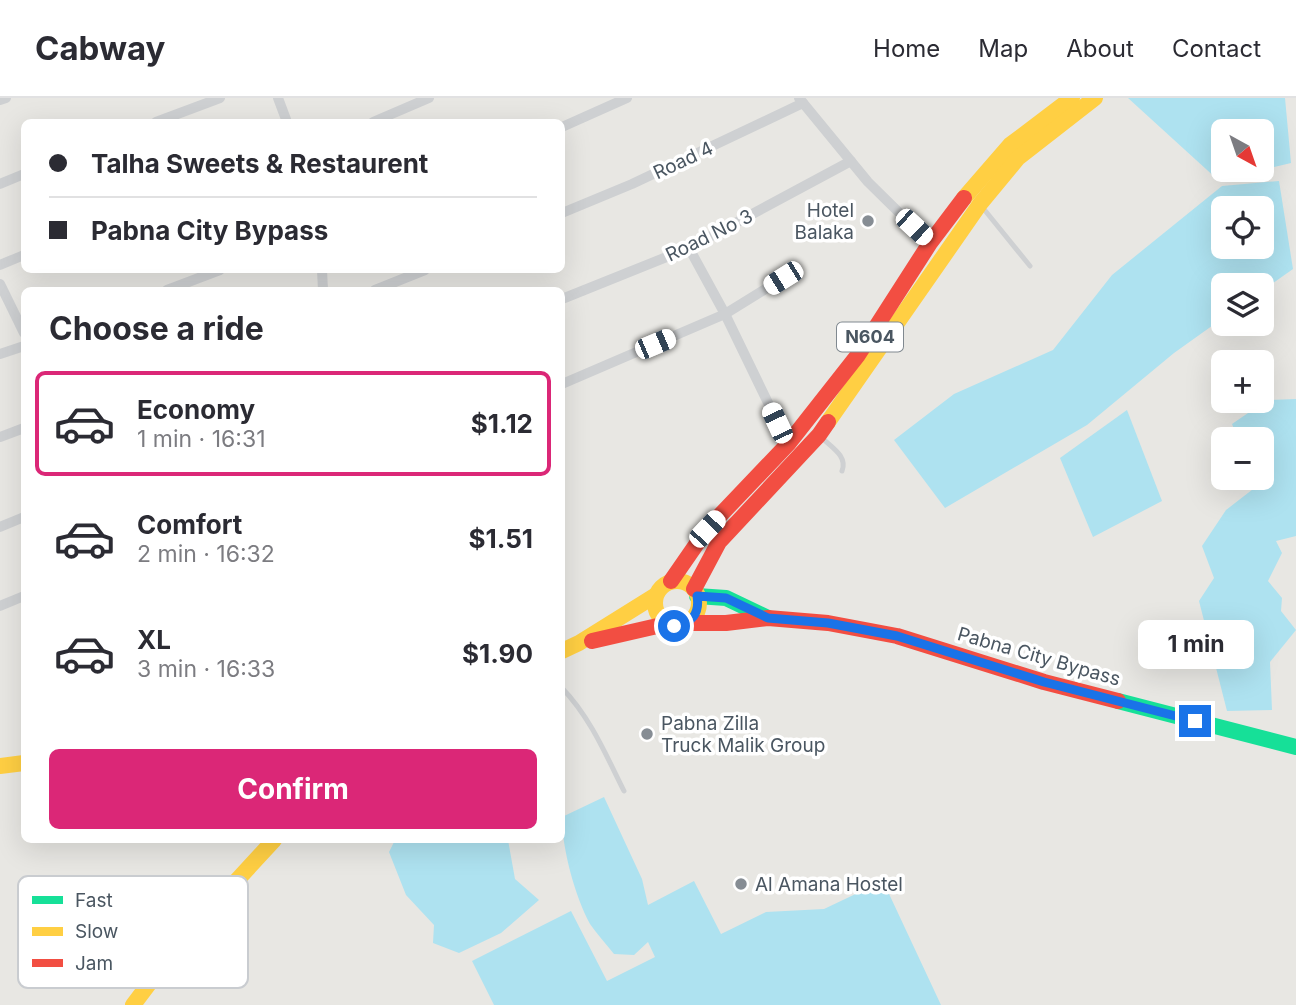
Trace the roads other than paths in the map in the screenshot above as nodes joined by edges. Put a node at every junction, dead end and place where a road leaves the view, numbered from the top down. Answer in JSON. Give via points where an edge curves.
{"nodes":[{"id":1,"x":6,"y":98,"type":"edge"},
{"id":2,"x":220,"y":98,"type":"edge"},
{"id":3,"x":278,"y":98,"type":"edge"},
{"id":4,"x":429,"y":98,"type":"edge"},
{"id":5,"x":626,"y":98,"type":"edge"},
{"id":6,"x":1072,"y":98,"type":"edge"},
{"id":7,"x":1095,"y":98,"type":"edge"},
{"id":8,"x":0,"y":100,"type":"edge"},
{"id":9,"x":801,"y":100,"type":"edge"},
{"id":10,"x":164,"y":119,"type":"edge"},
{"id":11,"x":286,"y":119,"type":"edge"},
{"id":12,"x":380,"y":119,"type":"edge"},
{"id":13,"x":565,"y":126,"type":"edge"},
{"id":14,"x":1014,"y":151,"type":"junction"},
{"id":15,"x":851,"y":161,"type":"junction"},
{"id":16,"x":21,"y":175,"type":"edge"},
{"id":17,"x":0,"y":184,"type":"edge"},
{"id":18,"x":974,"y":199,"type":"junction"},
{"id":19,"x":565,"y":212,"type":"edge"},
{"id":20,"x":930,"y":243,"type":"junction"},
{"id":21,"x":689,"y":248,"type":"junction"},
{"id":22,"x":21,"y":256,"type":"edge"},
{"id":23,"x":0,"y":265,"type":"edge"},
{"id":24,"x":1030,"y":266,"type":"dead end"},
{"id":25,"x":212,"y":273,"type":"edge"},
{"id":26,"x":418,"y":273,"type":"edge"},
{"id":27,"x":783,"y":278,"type":"dead end"},
{"id":28,"x":0,"y":284,"type":"edge"},
{"id":29,"x":175,"y":287,"type":"edge"},
{"id":30,"x":383,"y":287,"type":"edge"},
{"id":31,"x":565,"y":298,"type":"edge"},
{"id":32,"x":725,"y":314,"type":"junction"},
{"id":33,"x":889,"y":322,"type":"junction"},
{"id":34,"x":21,"y":327,"type":"edge"},
{"id":35,"x":21,"y":347,"type":"edge"},
{"id":36,"x":0,"y":354,"type":"edge"},
{"id":37,"x":565,"y":383,"type":"edge"},
{"id":38,"x":21,"y":429,"type":"edge"},
{"id":39,"x":819,"y":435,"type":"junction"},
{"id":40,"x":0,"y":437,"type":"edge"},
{"id":41,"x":788,"y":444,"type":"junction"},
{"id":42,"x":842,"y":471,"type":"dead end"},
{"id":43,"x":21,"y":518,"type":"edge"},
{"id":44,"x":0,"y":527,"type":"edge"},
{"id":45,"x":707,"y":529,"type":"junction"},
{"id":46,"x":719,"y":542,"type":"junction"},
{"id":47,"x":671,"y":581,"type":"junction"},
{"id":48,"x":695,"y":593,"type":"junction"},
{"id":49,"x":656,"y":596,"type":"junction"},
{"id":50,"x":21,"y":597,"type":"edge"},
{"id":51,"x":0,"y":606,"type":"edge"},
{"id":52,"x":768,"y":618,"type":"junction"},
{"id":53,"x":688,"y":622,"type":"junction"},
{"id":54,"x":666,"y":624,"type":"junction"},
{"id":55,"x":567,"y":648,"type":"edge"},
{"id":56,"x":565,"y":691,"type":"edge"},
{"id":57,"x":1296,"y":747,"type":"edge"},
{"id":58,"x":21,"y":763,"type":"edge"},
{"id":59,"x":0,"y":766,"type":"edge"},
{"id":60,"x":624,"y":791,"type":"dead end"},
{"id":61,"x":271,"y":843,"type":"edge"},
{"id":62,"x":240,"y":876,"type":"edge"},
{"id":63,"x":144,"y":988,"type":"edge"},
{"id":64,"x":133,"y":1005,"type":"edge"}],
"edges":[{"from":1,"to":8,"type":"street"},
{"from":2,"to":10,"type":"street"},
{"from":3,"to":11,"type":"street"},
{"from":4,"to":12,"type":"street"},
{"from":5,"to":13,"type":"street"},
{"from":6,"to":14,"type":"main road","number":"N604"},
{"from":7,"to":14,"type":"main road","number":"N604"},
{"from":9,"to":15,"type":"street"},
{"from":9,"to":19,"type":"street","name":"Road 4","via":[[632,184]]},
{"from":14,"to":18,"type":"main road","number":"N604"},
{"from":15,"to":20,"type":"street"},
{"from":15,"to":21,"type":"street","name":"Road No 3"},
{"from":16,"to":17,"type":"street"},
{"from":18,"to":20,"type":"main road","number":"N604"},
{"from":18,"to":24,"type":"lane"},
{"from":18,"to":33,"type":"main road","number":"N604"},
{"from":20,"to":33,"type":"main road","number":"N604"},
{"from":21,"to":31,"type":"street","name":"Road No 3"},
{"from":21,"to":32,"type":"street"},
{"from":22,"to":23,"type":"street"},
{"from":25,"to":29,"type":"street"},
{"from":26,"to":30,"type":"street"},
{"from":27,"to":32,"type":"street"},
{"from":28,"to":34,"type":"street"},
{"from":32,"to":37,"type":"street"},
{"from":32,"to":41,"type":"street"},
{"from":33,"to":39,"type":"main road","number":"N604"},
{"from":33,"to":41,"type":"main road","number":"N604"},
{"from":35,"to":36,"type":"street"},
{"from":38,"to":40,"type":"street"},
{"from":39,"to":42,"type":"lane","via":[[843,458]]},
{"from":39,"to":46,"type":"main road","number":"N604"},
{"from":41,"to":45,"type":"main road","number":"N604"},
{"from":43,"to":44,"type":"street"},
{"from":45,"to":46,"type":"main road"},
{"from":45,"to":47,"type":"main road","number":"N604"},
{"from":46,"to":48,"type":"main road","number":"N604"},
{"from":47,"to":48,"type":"main road","via":[[684,582]]},
{"from":47,"to":49,"type":"main road","number":"N604"},
{"from":48,"to":52,"type":"main road","name":"Pabna City Bypass","via":[[726,598]]},
{"from":48,"to":53,"type":"main road","number":"N604","via":[[698,610]]},
{"from":49,"to":54,"type":"main road","via":[[655,607]]},
{"from":49,"to":55,"type":"main road"},
{"from":50,"to":51,"type":"street"},
{"from":52,"to":53,"type":"main road","name":"Pabna City Bypass"},
{"from":52,"to":57,"type":"main road","name":"Pabna City Bypass","via":[[897,636],[1044,682]]},
{"from":53,"to":54,"type":"main road"},
{"from":54,"to":55,"type":"main road"},
{"from":56,"to":60,"type":"lane","via":[[595,734]]},
{"from":58,"to":59,"type":"main road"},
{"from":61,"to":62,"type":"main road"},
{"from":63,"to":64,"type":"main road"}]}
